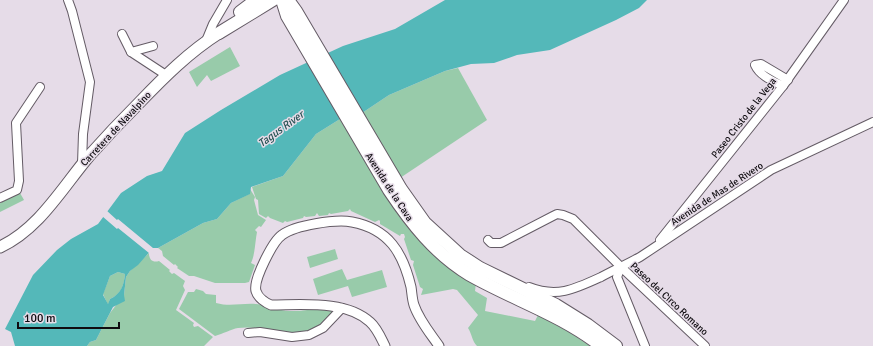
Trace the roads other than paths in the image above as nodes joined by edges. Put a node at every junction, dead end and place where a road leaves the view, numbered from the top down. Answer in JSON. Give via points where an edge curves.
{"nodes":[{"id":1,"x":68,"y":0,"type":"edge"},
{"id":2,"x":227,"y":0,"type":"edge"},
{"id":3,"x":273,"y":0,"type":"edge"},
{"id":4,"x":282,"y":0,"type":"edge"},
{"id":5,"x":288,"y":0,"type":"edge"},
{"id":6,"x":844,"y":0,"type":"edge"},
{"id":7,"x":258,"y":4,"type":"edge"},
{"id":8,"x":293,"y":9,"type":"edge"},
{"id":9,"x":219,"y":32,"type":"joint"},
{"id":10,"x":122,"y":34,"type":"dead end"},
{"id":11,"x":206,"y":41,"type":"junction"},
{"id":12,"x":153,"y":46,"type":"dead end"},
{"id":13,"x":131,"y":52,"type":"junction"},
{"id":14,"x":166,"y":75,"type":"junction"},
{"id":15,"x":40,"y":88,"type":"dead end"},
{"id":16,"x":873,"y":122,"type":"edge"},
{"id":17,"x":82,"y":164,"type":"junction"},
{"id":18,"x":380,"y":164,"type":"junction"},
{"id":19,"x":0,"y":198,"type":"edge"},
{"id":20,"x":488,"y":240,"type":"dead end"},
{"id":21,"x":446,"y":244,"type":"junction"},
{"id":22,"x":656,"y":245,"type":"junction"},
{"id":23,"x":0,"y":247,"type":"edge"},
{"id":24,"x":621,"y":267,"type":"junction"},
{"id":25,"x":575,"y":289,"type":"joint"},
{"id":26,"x":342,"y":308,"type":"junction"},
{"id":27,"x":248,"y":333,"type":"dead end"},
{"id":28,"x":385,"y":346,"type":"edge"},
{"id":29,"x":439,"y":346,"type":"edge"},
{"id":30,"x":601,"y":346,"type":"edge"},
{"id":31,"x":616,"y":346,"type":"edge"},
{"id":32,"x":645,"y":346,"type":"edge"},
{"id":33,"x":705,"y":346,"type":"edge"}],
"edges":[{"from":1,"to":17,"type":"street","via":[[90,82]]},
{"from":2,"to":11,"type":"street"},
{"from":3,"to":7,"type":"main road"},
{"from":4,"to":8,"type":"main road"},
{"from":5,"to":8,"type":"main road"},
{"from":6,"to":22,"type":"street","name":"Paseo Cristo de la Vega","via":[[785,83]]},
{"from":7,"to":8,"type":"main road","via":[[267,8]]},
{"from":7,"to":9,"type":"main road"},
{"from":8,"to":18,"type":"main road","name":"Avenida de la Cava"},
{"from":8,"to":18,"type":"main road","name":"Avenida de la Cava","via":[[317,47]]},
{"from":9,"to":11,"type":"main road","name":"Carretera de Navalpino"},
{"from":10,"to":13,"type":"street"},
{"from":11,"to":14,"type":"main road","name":"Carretera de Navalpino"},
{"from":12,"to":13,"type":"street"},
{"from":13,"to":14,"type":"street"},
{"from":14,"to":17,"type":"main road","name":"Carretera de Navalpino"},
{"from":15,"to":19,"type":"street","via":[[16,123],[17,190]]},
{"from":16,"to":22,"type":"street","name":"Avenida de Mas de Rivero","via":[[771,170]]},
{"from":17,"to":23,"type":"main road","name":"Carretera de Navalpino","via":[[41,215],[18,236]]},
{"from":18,"to":21,"type":"main road","name":"Avenida de la Cava","via":[[425,223]]},
{"from":18,"to":30,"type":"main road","name":"Avenida de la Cava","via":[[389,190],[425,238],[442,254],[470,274],[577,328]]},
{"from":20,"to":24,"type":"street","name":"Paseo del Circo Romano","via":[[491,243],[501,243],[557,214],[563,215],[573,219]]},
{"from":21,"to":25,"type":"street","name":"Avenida de la Cava","via":[[537,290],[550,292]]},
{"from":21,"to":31,"type":"main road","name":"Avenida de la Cava","via":[[480,268],[571,314]]},
{"from":22,"to":24,"type":"street","name":"Avenida de Mas de Rivero"},
{"from":24,"to":25,"type":"street","name":"Avenida de Mas de Rivero"},
{"from":24,"to":32,"type":"street","via":[[617,277]]},
{"from":24,"to":33,"type":"street","name":"Paseo del Circo Romano"},
{"from":26,"to":27,"type":"street","via":[[323,328],[309,335],[292,338],[260,332]]},
{"from":26,"to":28,"type":"street","via":[[370,322]]},
{"from":26,"to":29,"type":"street","via":[[272,306],[265,302],[256,291],[256,284],[270,249],[281,235],[290,230],[343,220],[370,227],[380,233],[398,251],[407,274],[413,304]]}]}
